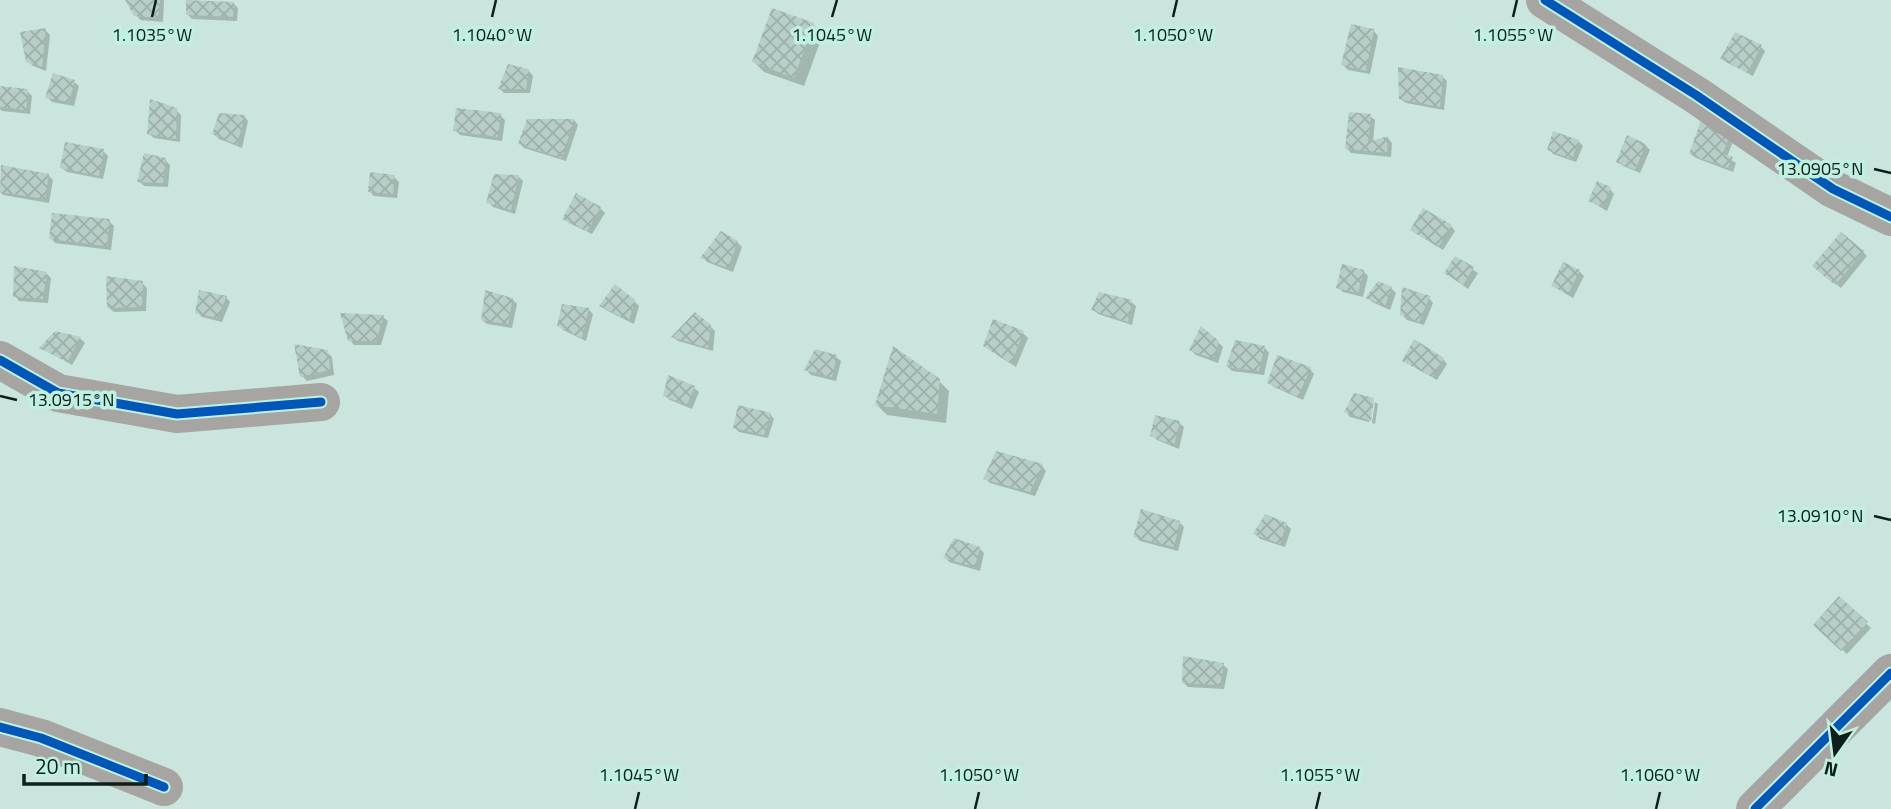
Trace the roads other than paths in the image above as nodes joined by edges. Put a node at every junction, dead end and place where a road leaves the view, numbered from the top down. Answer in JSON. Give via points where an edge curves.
{"nodes":[{"id":1,"x":1545,"y":0,"type":"edge"},
{"id":2,"x":1891,"y":217,"type":"edge"},
{"id":3,"x":0,"y":360,"type":"edge"},
{"id":4,"x":321,"y":402,"type":"dead end"},
{"id":5,"x":1891,"y":673,"type":"edge"},
{"id":6,"x":0,"y":727,"type":"edge"},
{"id":7,"x":164,"y":787,"type":"dead end"},
{"id":8,"x":1755,"y":809,"type":"edge"}],
"edges":[{"from":1,"to":2,"type":"street","via":[[1833,189]]},
{"from":3,"to":4,"type":"street","via":[[58,393],[177,414]]},
{"from":5,"to":8,"type":"street"},
{"from":6,"to":7,"type":"street","via":[[41,738]]}]}
